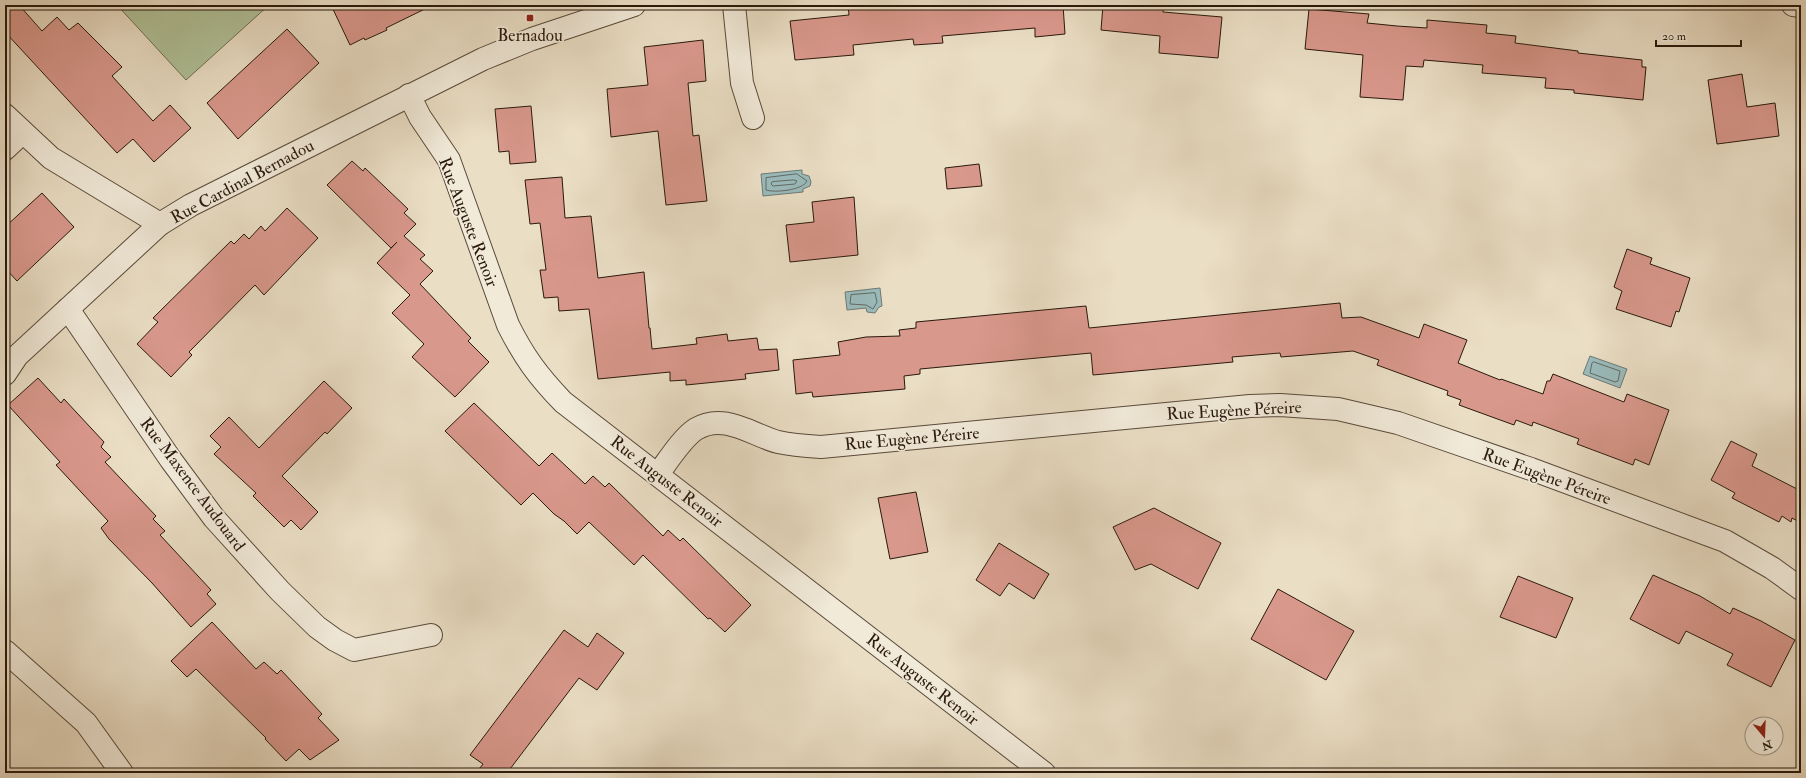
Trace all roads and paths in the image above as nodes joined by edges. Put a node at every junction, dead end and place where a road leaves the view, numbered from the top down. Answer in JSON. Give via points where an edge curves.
{"nodes":[{"id":1,"x":634,"y":5,"type":"edge"},
{"id":2,"x":734,"y":5,"type":"edge"},
{"id":3,"x":1793,"y":5,"type":"edge"},
{"id":4,"x":1801,"y":6,"type":"edge"},
{"id":5,"x":409,"y":95,"type":"junction"},
{"id":6,"x":5,"y":115,"type":"edge"},
{"id":7,"x":753,"y":118,"type":"dead end"},
{"id":8,"x":22,"y":133,"type":"junction"},
{"id":9,"x":5,"y":149,"type":"edge"},
{"id":10,"x":160,"y":224,"type":"junction"},
{"id":11,"x":68,"y":308,"type":"junction"},
{"id":12,"x":9,"y":364,"type":"edge"},
{"id":13,"x":658,"y":474,"type":"junction"},
{"id":14,"x":1801,"y":589,"type":"edge"},
{"id":15,"x":431,"y":635,"type":"dead end"},
{"id":16,"x":5,"y":651,"type":"edge"},
{"id":17,"x":122,"y":773,"type":"edge"},
{"id":18,"x":1044,"y":773,"type":"edge"}],
"edges":[{"from":1,"to":5,"type":"street","name":"Rue Cardinal Bernadou","via":[[532,39],[483,59]]},
{"from":2,"to":7,"type":"street","via":[[742,83]]},
{"from":3,"to":4,"type":"street"},
{"from":5,"to":10,"type":"street","name":"Rue Cardinal Bernadou","via":[[191,204]]},
{"from":5,"to":13,"type":"street","name":"Rue Auguste Renoir","via":[[420,117],[449,160],[508,325],[531,366],[563,402]]},
{"from":6,"to":8,"type":"street"},
{"from":8,"to":9,"type":"street"},
{"from":8,"to":10,"type":"street","via":[[51,158]]},
{"from":10,"to":11,"type":"street","name":"Rue Cardinal Bernadou"},
{"from":11,"to":12,"type":"street","name":"Rue Cardinal Bernadou"},
{"from":11,"to":15,"type":"street","name":"Rue Maxence Audouard","via":[[171,460],[214,518],[280,591],[317,627],[354,650]]},
{"from":13,"to":14,"type":"street","name":"Rue Eugène Péreire","via":[[686,439],[696,430],[709,424],[742,427],[777,441],[821,447],[1250,406],[1338,408],[1398,423],[1725,541],[1772,568]]},
{"from":13,"to":18,"type":"street","name":"Rue Auguste Renoir"},
{"from":16,"to":17,"type":"street","via":[[86,723]]}]}
